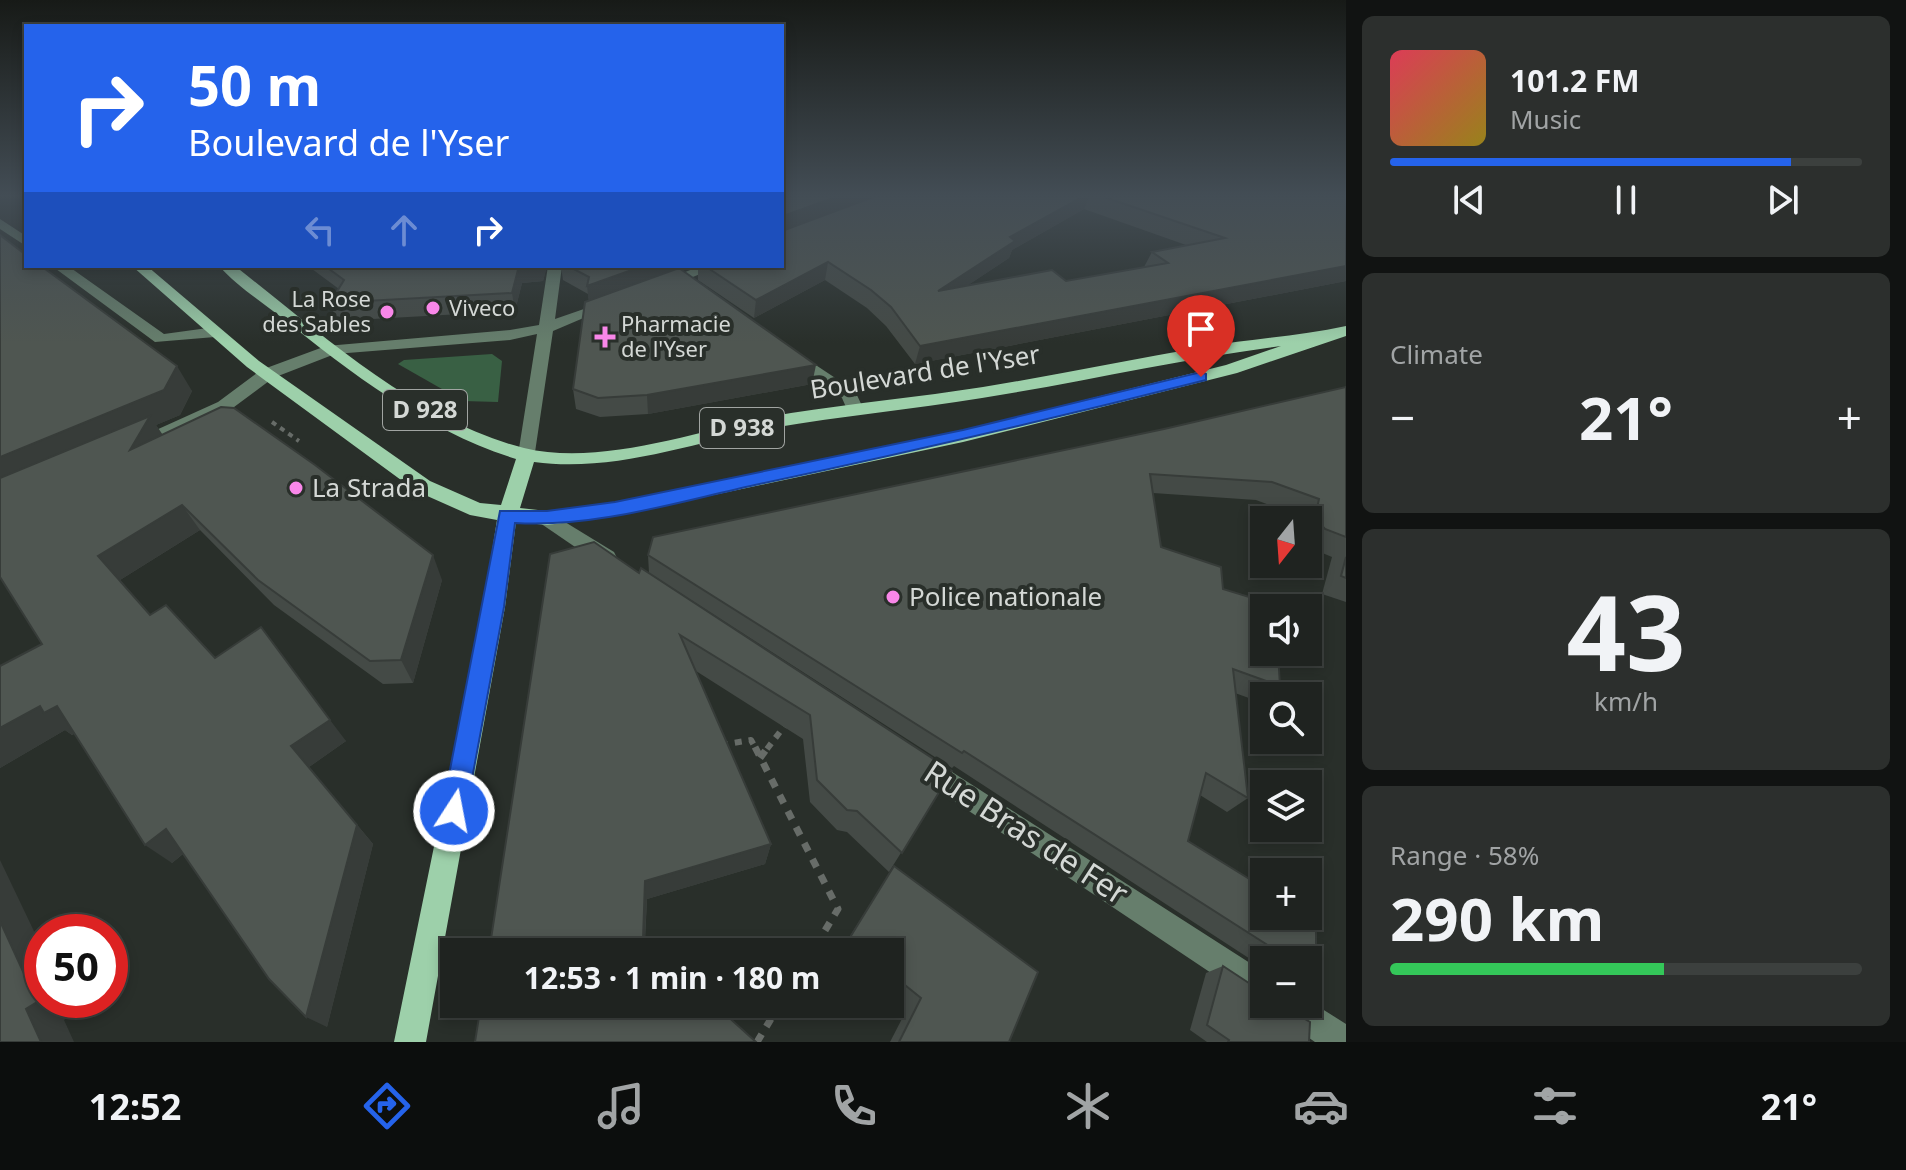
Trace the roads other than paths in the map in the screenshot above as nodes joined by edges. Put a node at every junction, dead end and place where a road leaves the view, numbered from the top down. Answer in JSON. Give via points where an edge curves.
{"nodes":[{"id":1,"x":62,"y":268,"type":"edge"},
{"id":2,"x":141,"y":268,"type":"edge"},
{"id":3,"x":229,"y":268,"type":"edge"},
{"id":4,"x":555,"y":268,"type":"edge"},
{"id":5,"x":710,"y":268,"type":"edge"},
{"id":6,"x":653,"y":288,"type":"edge"},
{"id":7,"x":625,"y":299,"type":"edge"},
{"id":8,"x":546,"y":328,"type":"junction"},
{"id":9,"x":215,"y":332,"type":"junction"},
{"id":10,"x":1339,"y":333,"type":"edge"},
{"id":11,"x":780,"y":346,"type":"edge"},
{"id":12,"x":332,"y":349,"type":"junction"},
{"id":13,"x":267,"y":374,"type":"junction"},
{"id":14,"x":855,"y":410,"type":"junction"},
{"id":15,"x":116,"y":454,"type":"edge"},
{"id":16,"x":527,"y":455,"type":"junction"},
{"id":17,"x":507,"y":516,"type":"junction"},
{"id":18,"x":547,"y":518,"type":"junction"},
{"id":19,"x":629,"y":573,"type":"edge"},
{"id":20,"x":904,"y":753,"type":"edge"},
{"id":21,"x":1250,"y":981,"type":"edge"},
{"id":22,"x":1307,"y":1018,"type":"edge"},
{"id":23,"x":410,"y":1042,"type":"edge"},
{"id":24,"x":1344,"y":1042,"type":"edge"}],
"edges":[{"from":1,"to":9,"type":"street","via":[[161,339]]},
{"from":2,"to":9,"type":"main road","number":"D 928"},
{"from":3,"to":12,"type":"main road","number":"D 928"},
{"from":4,"to":8,"type":"street"},
{"from":5,"to":6,"type":"street","via":[[687,282]]},
{"from":7,"to":8,"type":"street"},
{"from":8,"to":12,"type":"street","via":[[487,339]]},
{"from":8,"to":16,"type":"street"},
{"from":9,"to":13,"type":"main road","number":"D 928"},
{"from":10,"to":14,"type":"main road","name":"Boulevard de l'Yser","number":"D 938"},
{"from":10,"to":18,"type":"main road","name":"Boulevard de l'Yser","number":"D 938","via":[[1231,369],[963,436],[615,509]]},
{"from":11,"to":14,"type":"street","via":[[849,395]]},
{"from":12,"to":13,"type":"street"},
{"from":12,"to":16,"type":"main road","number":"D 928","via":[[461,431]]},
{"from":13,"to":15,"type":"street","via":[[224,406]]},
{"from":13,"to":17,"type":"main road","number":"D 928","via":[[435,494]]},
{"from":14,"to":16,"type":"main road","name":"Boulevard de l'Yser","number":"D 938","via":[[629,451],[566,459]]},
{"from":16,"to":17,"type":"main road"},
{"from":17,"to":18,"type":"main road","number":"D 938"},
{"from":17,"to":23,"type":"main road"},
{"from":18,"to":19,"type":"street"},
{"from":20,"to":21,"type":"street","name":"Rue Bras de Fer"},
{"from":22,"to":24,"type":"street"}]}
